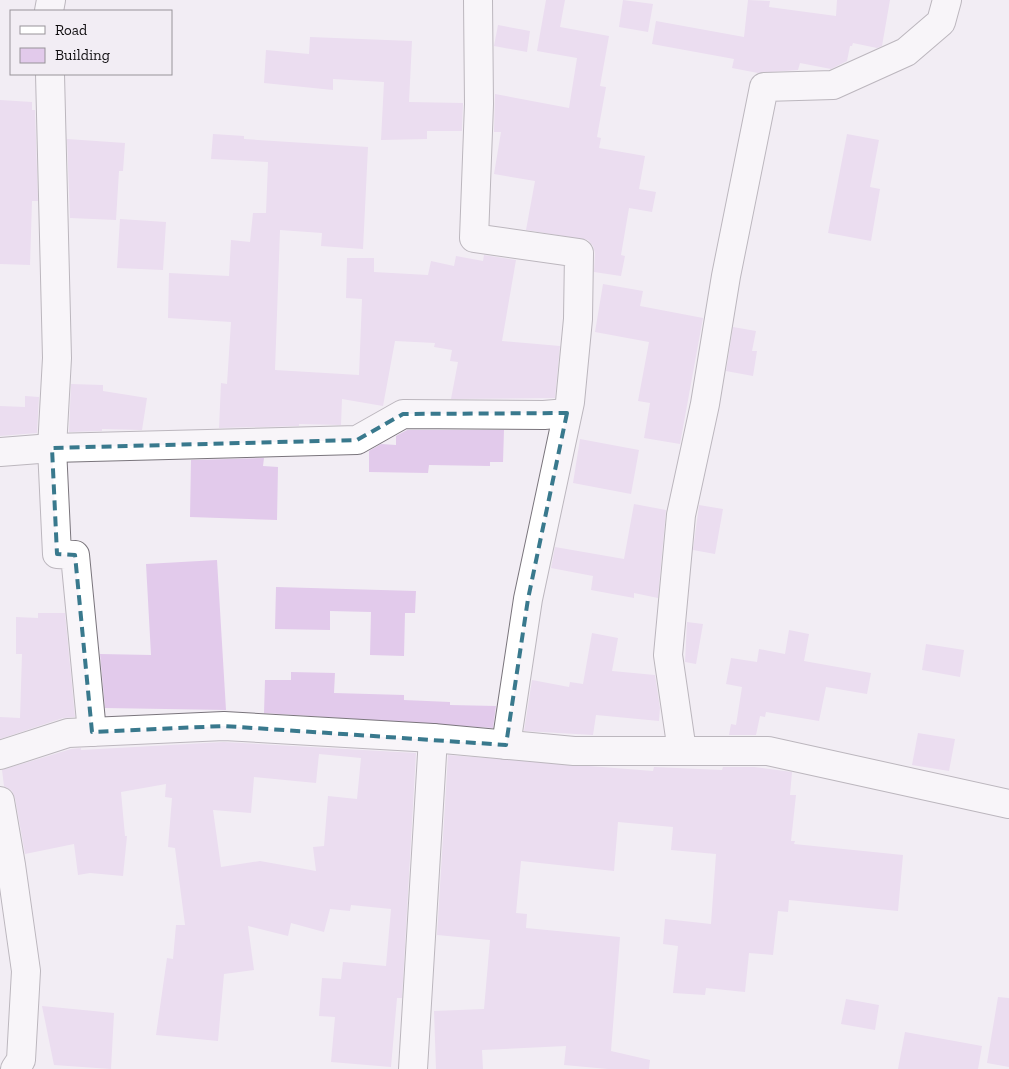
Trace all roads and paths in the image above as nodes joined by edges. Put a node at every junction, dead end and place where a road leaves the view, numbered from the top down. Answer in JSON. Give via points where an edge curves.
{"nodes":[{"id":1,"x":478,"y":0,"type":"edge"},
{"id":2,"x":947,"y":0,"type":"edge"},
{"id":3,"x":50,"y":75,"type":"edge"},
{"id":4,"x":567,"y":413,"type":"junction"},
{"id":5,"x":52,"y":448,"type":"junction"},
{"id":6,"x":0,"y":452,"type":"edge"},
{"id":7,"x":92,"y":732,"type":"junction"},
{"id":8,"x":433,"y":738,"type":"junction"},
{"id":9,"x":506,"y":744,"type":"junction"},
{"id":10,"x":682,"y":751,"type":"junction"},
{"id":11,"x":0,"y":754,"type":"edge"},
{"id":12,"x":0,"y":801,"type":"edge"},
{"id":13,"x":1009,"y":804,"type":"edge"},
{"id":14,"x":15,"y":1069,"type":"edge"},
{"id":15,"x":413,"y":1069,"type":"edge"}],
"edges":[{"from":1,"to":4,"type":"street","via":[[479,104],[474,238],[579,253],[578,320]]},
{"from":2,"to":10,"type":"street","via":[[942,22],[906,52],[833,85],[764,87],[681,515],[668,654]]},
{"from":3,"to":5,"type":"street","via":[[57,358]]},
{"from":4,"to":5,"type":"street","via":[[403,414],[357,440]]},
{"from":4,"to":9,"type":"street","via":[[528,599]]},
{"from":5,"to":6,"type":"street"},
{"from":5,"to":7,"type":"street","via":[[56,554],[75,555]]},
{"from":7,"to":8,"type":"street","via":[[224,726]]},
{"from":7,"to":11,"type":"street","via":[[68,733]]},
{"from":8,"to":9,"type":"street"},
{"from":8,"to":15,"type":"street"},
{"from":9,"to":10,"type":"street","via":[[574,751]]},
{"from":10,"to":13,"type":"street","via":[[768,751]]},
{"from":12,"to":14,"type":"street","via":[[26,971],[21,1060]]}]}
